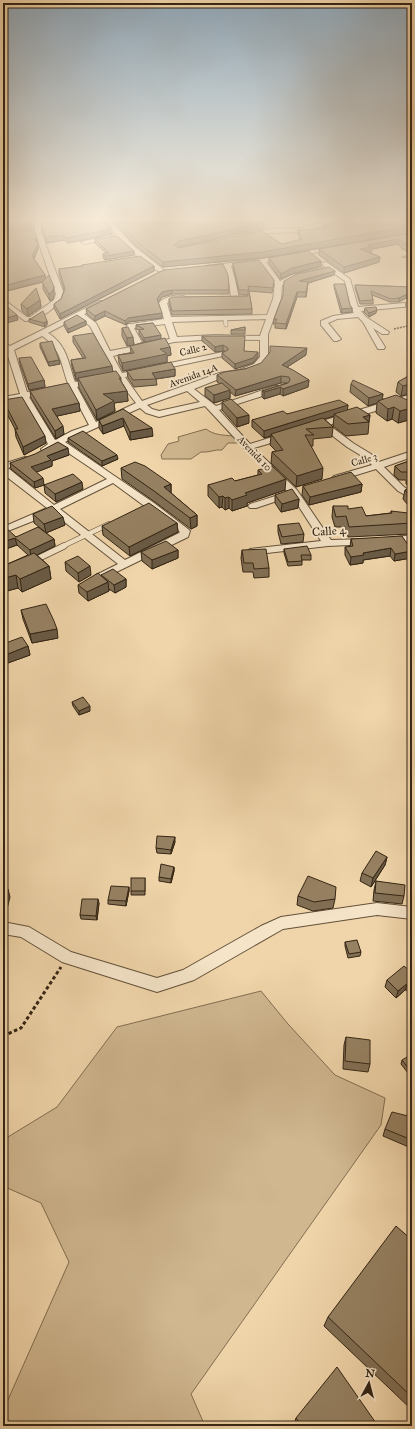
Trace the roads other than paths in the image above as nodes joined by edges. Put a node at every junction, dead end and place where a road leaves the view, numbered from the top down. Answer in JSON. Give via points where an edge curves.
{"nodes":[{"id":1,"x":58,"y":288,"type":"edge"},
{"id":2,"x":232,"y":288,"type":"edge"},
{"id":3,"x":279,"y":288,"type":"edge"},
{"id":4,"x":350,"y":288,"type":"edge"},
{"id":5,"x":195,"y":298,"type":"edge"},
{"id":6,"x":244,"y":298,"type":"edge"},
{"id":7,"x":3,"y":300,"type":"edge"},
{"id":8,"x":106,"y":300,"type":"edge"},
{"id":9,"x":402,"y":306,"type":"dead end"},
{"id":10,"x":79,"y":314,"type":"junction"},
{"id":11,"x":359,"y":314,"type":"junction"},
{"id":12,"x":270,"y":317,"type":"junction"},
{"id":13,"x":168,"y":320,"type":"junction"},
{"id":14,"x":385,"y":332,"type":"dead end"},
{"id":15,"x":43,"y":333,"type":"junction"},
{"id":16,"x":264,"y":338,"type":"junction"},
{"id":17,"x":174,"y":340,"type":"junction"},
{"id":18,"x":337,"y":340,"type":"dead end"},
{"id":19,"x":6,"y":346,"type":"edge"},
{"id":20,"x":381,"y":347,"type":"dead end"},
{"id":21,"x":141,"y":348,"type":"junction"},
{"id":22,"x":109,"y":354,"type":"junction"},
{"id":23,"x":223,"y":354,"type":"edge"},
{"id":24,"x":120,"y":376,"type":"junction"},
{"id":25,"x":72,"y":385,"type":"junction"},
{"id":26,"x":284,"y":386,"type":"edge"},
{"id":27,"x":188,"y":388,"type":"junction"},
{"id":28,"x":24,"y":395,"type":"junction"},
{"id":29,"x":412,"y":397,"type":"edge"},
{"id":30,"x":3,"y":400,"type":"edge"},
{"id":31,"x":139,"y":405,"type":"junction"},
{"id":32,"x":209,"y":406,"type":"junction"},
{"id":33,"x":323,"y":424,"type":"junction"},
{"id":34,"x":94,"y":426,"type":"junction"},
{"id":35,"x":56,"y":444,"type":"junction"},
{"id":36,"x":248,"y":447,"type":"junction"},
{"id":37,"x":412,"y":454,"type":"edge"},
{"id":38,"x":377,"y":466,"type":"junction"},
{"id":39,"x":3,"y":468,"type":"edge"},
{"id":40,"x":112,"y":480,"type":"junction"},
{"id":41,"x":328,"y":481,"type":"edge"},
{"id":42,"x":307,"y":488,"type":"edge"},
{"id":43,"x":294,"y":492,"type":"junction"},
{"id":44,"x":412,"y":496,"type":"edge"},
{"id":45,"x":253,"y":506,"type":"dead end"},
{"id":46,"x":53,"y":509,"type":"junction"},
{"id":47,"x":115,"y":522,"type":"edge"},
{"id":48,"x":3,"y":530,"type":"edge"},
{"id":49,"x":86,"y":535,"type":"junction"},
{"id":50,"x":412,"y":538,"type":"edge"},
{"id":51,"x":328,"y":543,"type":"junction"},
{"id":52,"x":248,"y":552,"type":"edge"},
{"id":53,"x":31,"y":563,"type":"edge"},
{"id":54,"x":125,"y":565,"type":"junction"},
{"id":55,"x":92,"y":581,"type":"edge"},
{"id":56,"x":412,"y":913,"type":"edge"},
{"id":57,"x":3,"y":928,"type":"edge"}],
"edges":[{"from":1,"to":7,"type":"street","via":[[60,294],[57,301],[32,319],[25,319]]},
{"from":2,"to":6,"type":"street","via":[[231,298]]},
{"from":3,"to":12,"type":"street","name":"Avenida 14A"},
{"from":4,"to":11,"type":"street"},
{"from":5,"to":13,"type":"street","via":[[165,300],[163,303]]},
{"from":8,"to":10,"type":"street"},
{"from":9,"to":11,"type":"street"},
{"from":10,"to":15,"type":"street"},
{"from":10,"to":22,"type":"street","via":[[93,325]]},
{"from":11,"to":14,"type":"street"},
{"from":11,"to":18,"type":"street","via":[[326,320],[324,323]]},
{"from":11,"to":20,"type":"street"},
{"from":12,"to":13,"type":"street","via":[[225,321]]},
{"from":12,"to":16,"type":"street","name":"Avenida 14A"},
{"from":13,"to":17,"type":"street"},
{"from":13,"to":21,"type":"street","via":[[134,325],[130,328]]},
{"from":15,"to":19,"type":"street"},
{"from":15,"to":25,"type":"street","via":[[55,341],[61,351]]},
{"from":16,"to":17,"type":"street","name":"Calle 2","via":[[215,337]]},
{"from":16,"to":27,"type":"street","name":"Avenida 14A","via":[[264,357],[257,366]]},
{"from":17,"to":21,"type":"street","name":"Calle 2"},
{"from":19,"to":28,"type":"street"},
{"from":21,"to":22,"type":"street","name":"Calle 2"},
{"from":22,"to":24,"type":"street"},
{"from":23,"to":24,"type":"street","name":"Calle 2"},
{"from":24,"to":25,"type":"street","name":"Calle 2"},
{"from":24,"to":31,"type":"street"},
{"from":25,"to":28,"type":"street","name":"Calle 2"},
{"from":25,"to":34,"type":"street"},
{"from":26,"to":32,"type":"street"},
{"from":27,"to":31,"type":"street","name":"Avenida 14A"},
{"from":27,"to":32,"type":"street","name":"Avenida 10"},
{"from":28,"to":30,"type":"street","name":"Calle 2"},
{"from":28,"to":35,"type":"street"},
{"from":29,"to":33,"type":"street"},
{"from":31,"to":32,"type":"street","via":[[152,414]]},
{"from":31,"to":34,"type":"street","name":"Avenida 14A"},
{"from":32,"to":36,"type":"street","name":"Avenida 10"},
{"from":33,"to":36,"type":"street"},
{"from":33,"to":38,"type":"street","via":[[368,456]]},
{"from":34,"to":35,"type":"street","name":"Avenida 14A"},
{"from":35,"to":39,"type":"street","name":"Avenida 14A"},
{"from":35,"to":40,"type":"street"},
{"from":36,"to":43,"type":"street","name":"Avenida 10"},
{"from":37,"to":38,"type":"street","name":"Calle 3"},
{"from":38,"to":41,"type":"street","name":"Calle 3"},
{"from":38,"to":44,"type":"street"},
{"from":39,"to":46,"type":"street"},
{"from":40,"to":46,"type":"street"},
{"from":40,"to":54,"type":"street","via":[[147,507],[185,531],[184,535]]},
{"from":42,"to":43,"type":"street"},
{"from":43,"to":45,"type":"street"},
{"from":43,"to":51,"type":"street","name":"Avenida 10"},
{"from":46,"to":48,"type":"street"},
{"from":46,"to":49,"type":"street"},
{"from":47,"to":49,"type":"lane"},
{"from":49,"to":53,"type":"lane"},
{"from":49,"to":54,"type":"street"},
{"from":50,"to":51,"type":"street","name":"Calle 4"},
{"from":51,"to":52,"type":"street","name":"Calle 4"},
{"from":54,"to":55,"type":"street"},
{"from":56,"to":57,"type":"street","via":[[377,909],[281,923],[172,983],[157,985],[67,957],[24,931]]}]}
